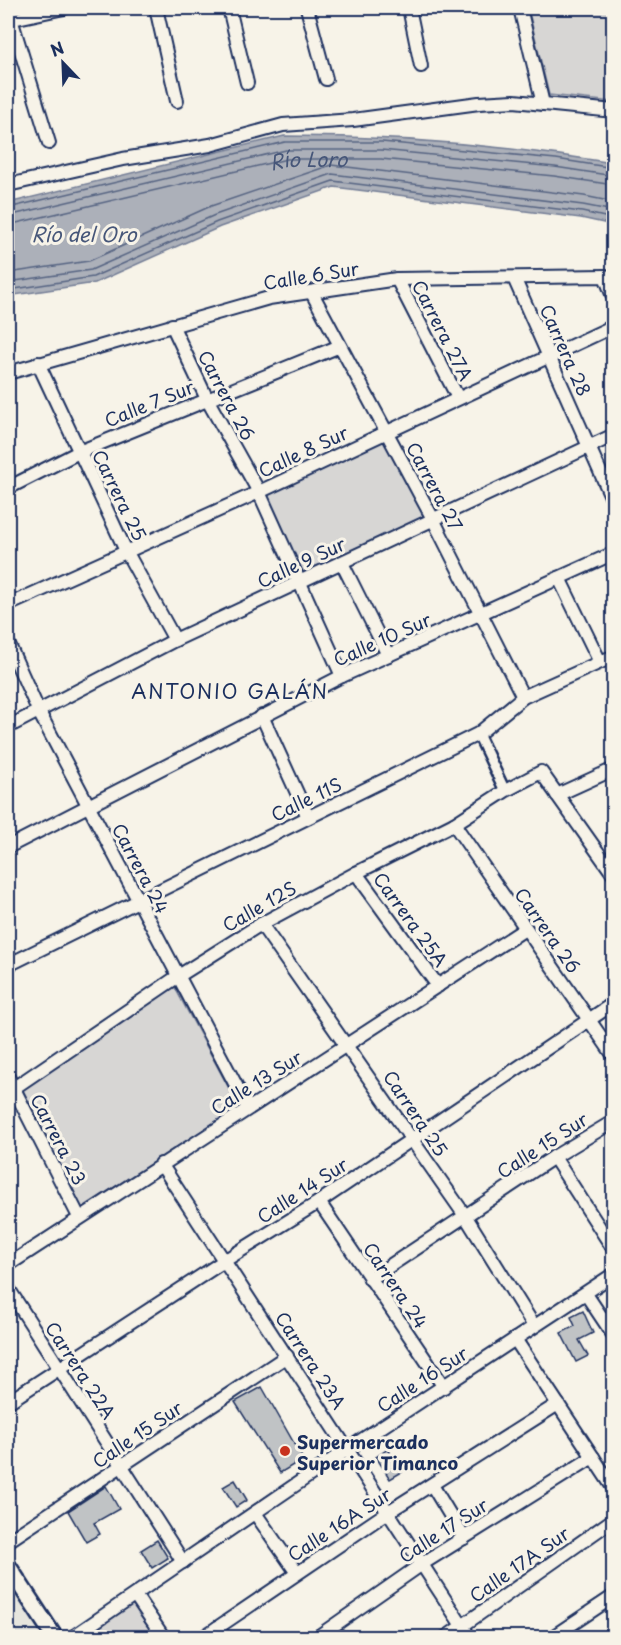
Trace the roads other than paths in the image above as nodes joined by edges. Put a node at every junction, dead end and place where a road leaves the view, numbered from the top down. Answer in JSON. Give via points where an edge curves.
{"nodes":[{"id":1,"x":64,"y":8,"type":"edge"},
{"id":2,"x":156,"y":8,"type":"edge"},
{"id":3,"x":229,"y":8,"type":"edge"},
{"id":4,"x":307,"y":8,"type":"edge"},
{"id":5,"x":409,"y":8,"type":"edge"},
{"id":6,"x":520,"y":8,"type":"edge"},
{"id":7,"x":8,"y":16,"type":"edge"},
{"id":8,"x":422,"y":66,"type":"dead end"},
{"id":9,"x":326,"y":79,"type":"dead end"},
{"id":10,"x":247,"y":83,"type":"dead end"},
{"id":11,"x":177,"y":101,"type":"dead end"},
{"id":12,"x":543,"y":104,"type":"junction"},
{"id":13,"x":614,"y":111,"type":"edge"},
{"id":14,"x":49,"y":143,"type":"dead end"},
{"id":15,"x":8,"y":185,"type":"edge"},
{"id":16,"x":514,"y":278,"type":"junction"},
{"id":17,"x":397,"y":279,"type":"junction"},
{"id":18,"x":312,"y":293,"type":"junction"},
{"id":19,"x":614,"y":299,"type":"edge"},
{"id":20,"x":172,"y":326,"type":"junction"},
{"id":21,"x":614,"y":326,"type":"edge"},
{"id":22,"x":340,"y":346,"type":"junction"},
{"id":23,"x":549,"y":354,"type":"junction"},
{"id":24,"x":38,"y":363,"type":"junction"},
{"id":25,"x":8,"y":373,"type":"edge"},
{"id":26,"x":458,"y":398,"type":"junction"},
{"id":27,"x":207,"y":399,"type":"junction"},
{"id":28,"x":386,"y":432,"type":"junction"},
{"id":29,"x":614,"y":435,"type":"edge"},
{"id":30,"x":589,"y":447,"type":"junction"},
{"id":31,"x":79,"y":452,"type":"junction"},
{"id":32,"x":8,"y":489,"type":"edge"},
{"id":33,"x":260,"y":492,"type":"junction"},
{"id":34,"x":614,"y":503,"type":"edge"},
{"id":35,"x":433,"y":519,"type":"junction"},
{"id":36,"x":126,"y":551,"type":"junction"},
{"id":37,"x":614,"y":552,"type":"edge"},
{"id":38,"x":342,"y":563,"type":"junction"},
{"id":39,"x":559,"y":578,"type":"junction"},
{"id":40,"x":300,"y":582,"type":"junction"},
{"id":41,"x":8,"y":605,"type":"edge"},
{"id":42,"x":480,"y":615,"type":"junction"},
{"id":43,"x":175,"y":640,"type":"junction"},
{"id":44,"x":8,"y":644,"type":"edge"},
{"id":45,"x":388,"y":655,"type":"junction"},
{"id":46,"x":614,"y":656,"type":"edge"},
{"id":47,"x":600,"y":662,"type":"junction"},
{"id":48,"x":342,"y":676,"type":"junction"},
{"id":49,"x":523,"y":697,"type":"junction"},
{"id":50,"x":39,"y":712,"type":"junction"},
{"id":51,"x":261,"y":716,"type":"junction"},
{"id":52,"x":8,"y":728,"type":"edge"},
{"id":53,"x":478,"y":734,"type":"junction"},
{"id":54,"x":614,"y":769,"type":"edge"},
{"id":55,"x":505,"y":791,"type":"junction"},
{"id":56,"x":557,"y":795,"type":"junction"},
{"id":57,"x":88,"y":806,"type":"junction"},
{"id":58,"x":308,"y":817,"type":"junction"},
{"id":59,"x":454,"y":824,"type":"junction"},
{"id":60,"x":8,"y":847,"type":"edge"},
{"id":61,"x":356,"y":873,"type":"junction"},
{"id":62,"x":614,"y":875,"type":"edge"},
{"id":63,"x":138,"y":900,"type":"junction"},
{"id":64,"x":261,"y":924,"type":"junction"},
{"id":65,"x":525,"y":929,"type":"junction"},
{"id":66,"x":8,"y":965,"type":"edge"},
{"id":67,"x":177,"y":977,"type":"junction"},
{"id":68,"x":438,"y":986,"type":"junction"},
{"id":69,"x":614,"y":1003,"type":"edge"},
{"id":70,"x":589,"y":1019,"type":"junction"},
{"id":71,"x":348,"y":1046,"type":"junction"},
{"id":72,"x":614,"y":1056,"type":"edge"},
{"id":73,"x":9,"y":1085,"type":"edge"},
{"id":74,"x":248,"y":1108,"type":"junction"},
{"id":75,"x":614,"y":1121,"type":"edge"},
{"id":76,"x":411,"y":1138,"type":"junction"},
{"id":77,"x":554,"y":1157,"type":"junction"},
{"id":78,"x":161,"y":1164,"type":"junction"},
{"id":79,"x":319,"y":1202,"type":"junction"},
{"id":80,"x":79,"y":1217,"type":"junction"},
{"id":81,"x":466,"y":1217,"type":"junction"},
{"id":82,"x":614,"y":1250,"type":"edge"},
{"id":83,"x":225,"y":1261,"type":"junction"},
{"id":84,"x":8,"y":1265,"type":"edge"},
{"id":85,"x":614,"y":1274,"type":"edge"},
{"id":86,"x":370,"y":1279,"type":"junction"},
{"id":87,"x":8,"y":1288,"type":"edge"},
{"id":88,"x":586,"y":1294,"type":"junction"},
{"id":89,"x":534,"y":1326,"type":"junction"},
{"id":90,"x":614,"y":1336,"type":"edge"},
{"id":91,"x":515,"y":1339,"type":"junction"},
{"id":92,"x":287,"y":1356,"type":"junction"},
{"id":93,"x":59,"y":1369,"type":"junction"},
{"id":94,"x":444,"y":1387,"type":"junction"},
{"id":95,"x":8,"y":1402,"type":"edge"},
{"id":96,"x":558,"y":1404,"type":"junction"},
{"id":97,"x":348,"y":1449,"type":"junction"},
{"id":98,"x":592,"y":1457,"type":"junction"},
{"id":99,"x":121,"y":1466,"type":"junction"},
{"id":100,"x":432,"y":1485,"type":"junction"},
{"id":101,"x":614,"y":1489,"type":"edge"},
{"id":102,"x":388,"y":1512,"type":"junction"},
{"id":103,"x":255,"y":1513,"type":"junction"},
{"id":104,"x":614,"y":1519,"type":"edge"},
{"id":105,"x":464,"y":1538,"type":"junction"},
{"id":106,"x":8,"y":1541,"type":"edge"},
{"id":107,"x":183,"y":1562,"type":"junction"},
{"id":108,"x":422,"y":1564,"type":"junction"},
{"id":109,"x":8,"y":1566,"type":"edge"},
{"id":110,"x":297,"y":1573,"type":"junction"},
{"id":111,"x":135,"y":1595,"type":"junction"},
{"id":112,"x":614,"y":1596,"type":"edge"},
{"id":113,"x":462,"y":1626,"type":"junction"},
{"id":114,"x":221,"y":1633,"type":"edge"},
{"id":115,"x":55,"y":1638,"type":"edge"},
{"id":116,"x":71,"y":1638,"type":"edge"},
{"id":117,"x":164,"y":1638,"type":"edge"},
{"id":118,"x":202,"y":1638,"type":"edge"},
{"id":119,"x":316,"y":1638,"type":"edge"},
{"id":120,"x":445,"y":1638,"type":"edge"},
{"id":121,"x":470,"y":1638,"type":"edge"},
{"id":122,"x":551,"y":1638,"type":"edge"}],
"edges":[{"from":1,"to":7,"type":"street"},
{"from":2,"to":11,"type":"street"},
{"from":3,"to":10,"type":"street"},
{"from":4,"to":9,"type":"street"},
{"from":5,"to":8,"type":"street"},
{"from":6,"to":12,"type":"street"},
{"from":7,"to":14,"type":"street"},
{"from":12,"to":13,"type":"street"},
{"from":12,"to":15,"type":"street","via":[[478,102],[353,120],[283,125],[210,145],[123,159]]},
{"from":16,"to":17,"type":"street","name":"Calle 6 Sur"},
{"from":16,"to":19,"type":"street","name":"Calle 6 Sur","via":[[605,276]]},
{"from":16,"to":23,"type":"street","name":"Carrera 28"},
{"from":17,"to":18,"type":"street","name":"Calle 6 Sur"},
{"from":17,"to":26,"type":"street","name":"Carrera 27A"},
{"from":18,"to":20,"type":"street","name":"Calle 6 Sur","via":[[269,298]]},
{"from":18,"to":22,"type":"street","name":"Carrera 27"},
{"from":20,"to":24,"type":"street","name":"Calle 6 Sur"},
{"from":20,"to":27,"type":"street","name":"Carrera 26"},
{"from":21,"to":23,"type":"street","name":"Calle 8 Sur"},
{"from":22,"to":27,"type":"street","name":"Calle 7 Sur"},
{"from":22,"to":28,"type":"street","name":"Carrera 27"},
{"from":23,"to":26,"type":"street","name":"Calle 8 Sur"},
{"from":23,"to":30,"type":"street","name":"Carrera 28"},
{"from":24,"to":25,"type":"street","name":"Calle 6 Sur"},
{"from":24,"to":31,"type":"street","name":"Carrera 25"},
{"from":26,"to":28,"type":"street","name":"Calle 8 Sur"},
{"from":27,"to":31,"type":"street","name":"Calle 7 Sur"},
{"from":27,"to":33,"type":"street","name":"Carrera 26"},
{"from":28,"to":33,"type":"street","name":"Calle 8 Sur"},
{"from":28,"to":35,"type":"street","name":"Carrera 27"},
{"from":29,"to":30,"type":"street","name":"Calle 9 Sur"},
{"from":30,"to":34,"type":"street","name":"Carrera 28"},
{"from":30,"to":35,"type":"street","name":"Calle 9 Sur"},
{"from":31,"to":32,"type":"street","name":"Calle 7 Sur"},
{"from":31,"to":36,"type":"street","name":"Carrera 25"},
{"from":33,"to":36,"type":"street","name":"Calle 8 Sur"},
{"from":33,"to":40,"type":"street","name":"Carrera 26"},
{"from":35,"to":38,"type":"street","name":"Calle 9 Sur"},
{"from":35,"to":42,"type":"street","name":"Carrera 27"},
{"from":36,"to":41,"type":"street","name":"Calle 8 Sur"},
{"from":36,"to":43,"type":"street","name":"Carrera 25"},
{"from":37,"to":39,"type":"street","name":"Calle 10 Sur"},
{"from":38,"to":40,"type":"street","name":"Calle 9 Sur"},
{"from":38,"to":45,"type":"street"},
{"from":39,"to":42,"type":"street","name":"Calle 10 Sur"},
{"from":39,"to":47,"type":"street"},
{"from":40,"to":43,"type":"street","name":"Calle 9 Sur"},
{"from":40,"to":48,"type":"street","name":"Carrera 26"},
{"from":42,"to":45,"type":"street","name":"Calle 10 Sur"},
{"from":42,"to":49,"type":"street","name":"Carrera 27"},
{"from":43,"to":50,"type":"street","name":"Calle 9 Sur"},
{"from":44,"to":50,"type":"street","name":"Carrera 24"},
{"from":45,"to":48,"type":"street","name":"Calle 10 Sur"},
{"from":46,"to":47,"type":"street","name":"Calle 11S"},
{"from":47,"to":49,"type":"street","name":"Calle 11S"},
{"from":48,"to":51,"type":"street","name":"Calle 10 Sur"},
{"from":49,"to":53,"type":"street","name":"Calle 11S"},
{"from":50,"to":52,"type":"street","name":"Calle 9 Sur"},
{"from":50,"to":57,"type":"street","name":"Carrera 24"},
{"from":51,"to":57,"type":"street","name":"Calle 10 Sur"},
{"from":51,"to":58,"type":"street"},
{"from":53,"to":55,"type":"street"},
{"from":53,"to":58,"type":"street","name":"Calle 11S"},
{"from":54,"to":56,"type":"street"},
{"from":55,"to":56,"type":"street","name":"Calle 12S","via":[[541,772]]},
{"from":55,"to":59,"type":"street","name":"Calle 12S"},
{"from":56,"to":62,"type":"street"},
{"from":57,"to":60,"type":"street","name":"Calle 10 Sur"},
{"from":57,"to":63,"type":"street","name":"Carrera 24"},
{"from":58,"to":63,"type":"street","name":"Calle 11S"},
{"from":59,"to":61,"type":"street","name":"Calle 12S"},
{"from":59,"to":65,"type":"street","name":"Carrera 26"},
{"from":61,"to":64,"type":"street","name":"Calle 12S"},
{"from":61,"to":68,"type":"street","name":"Carrera 25A"},
{"from":63,"to":66,"type":"street","name":"Calle 11S"},
{"from":63,"to":67,"type":"street","name":"Carrera 24"},
{"from":64,"to":67,"type":"street","name":"Calle 12S"},
{"from":64,"to":71,"type":"street","name":"Carrera 25"},
{"from":65,"to":68,"type":"street","name":"Calle 13 Sur"},
{"from":65,"to":70,"type":"street","name":"Carrera 26"},
{"from":67,"to":73,"type":"street","name":"Calle 12S"},
{"from":67,"to":74,"type":"street","name":"Carrera 24"},
{"from":68,"to":71,"type":"street","name":"Calle 13 Sur"},
{"from":69,"to":70,"type":"street","name":"Calle 14 Sur"},
{"from":70,"to":72,"type":"street","name":"Carrera 26"},
{"from":70,"to":76,"type":"street","name":"Calle 14 Sur"},
{"from":71,"to":74,"type":"street","name":"Calle 13 Sur"},
{"from":71,"to":76,"type":"street","name":"Carrera 25"},
{"from":73,"to":80,"type":"street","name":"Carrera 23"},
{"from":74,"to":78,"type":"street","name":"Calle 13 Sur"},
{"from":75,"to":77,"type":"street","name":"Calle 15 Sur"},
{"from":76,"to":79,"type":"street","name":"Calle 14 Sur"},
{"from":76,"to":81,"type":"street","name":"Carrera 25"},
{"from":77,"to":81,"type":"street","name":"Calle 15 Sur"},
{"from":77,"to":82,"type":"street"},
{"from":78,"to":80,"type":"street","name":"Calle 13 Sur"},
{"from":78,"to":83,"type":"street","name":"Carrera 23A"},
{"from":79,"to":83,"type":"street","name":"Calle 14 Sur"},
{"from":79,"to":86,"type":"street","name":"Carrera 24"},
{"from":80,"to":84,"type":"street","name":"Calle 13 Sur"},
{"from":81,"to":86,"type":"street","name":"Calle 15 Sur"},
{"from":81,"to":89,"type":"street","name":"Carrera 25"},
{"from":83,"to":92,"type":"street","name":"Carrera 23A"},
{"from":83,"to":93,"type":"street","name":"Calle 14 Sur"},
{"from":85,"to":88,"type":"street","name":"Calle 16 Sur"},
{"from":86,"to":94,"type":"street","name":"Carrera 24"},
{"from":87,"to":93,"type":"street","name":"Carrera 22A"},
{"from":88,"to":89,"type":"street","name":"Calle 16 Sur"},
{"from":88,"to":90,"type":"street"},
{"from":89,"to":91,"type":"street","name":"Calle 16 Sur"},
{"from":91,"to":94,"type":"street","name":"Calle 16 Sur"},
{"from":91,"to":96,"type":"street"},
{"from":92,"to":97,"type":"street","name":"Carrera 23A"},
{"from":92,"to":99,"type":"street","name":"Calle 15 Sur"},
{"from":93,"to":95,"type":"street","name":"Calle 14 Sur"},
{"from":93,"to":99,"type":"street","name":"Carrera 22A"},
{"from":94,"to":97,"type":"street","name":"Calle 16 Sur"},
{"from":96,"to":98,"type":"street"},
{"from":96,"to":100,"type":"street","name":"Calle 16A Sur"},
{"from":97,"to":102,"type":"street","name":"Carrera 23A"},
{"from":97,"to":103,"type":"street","name":"Calle 16 Sur"},
{"from":98,"to":101,"type":"street"},
{"from":98,"to":105,"type":"street","name":"Calle 17 Sur"},
{"from":99,"to":106,"type":"street","name":"Calle 15 Sur"},
{"from":99,"to":107,"type":"street","name":"Carrera 22A"},
{"from":100,"to":102,"type":"street","name":"Calle 16A Sur"},
{"from":100,"to":105,"type":"street"},
{"from":102,"to":108,"type":"street","name":"Carrera 23A"},
{"from":102,"to":110,"type":"street","name":"Calle 16A Sur"},
{"from":103,"to":107,"type":"street","name":"Calle 16 Sur"},
{"from":103,"to":110,"type":"street"},
{"from":104,"to":113,"type":"street","name":"Calle 17A Sur"},
{"from":105,"to":108,"type":"street","name":"Calle 17 Sur"},
{"from":107,"to":111,"type":"street","name":"Calle 16 Sur"},
{"from":108,"to":113,"type":"street","name":"Carrera 23A"},
{"from":108,"to":119,"type":"street","name":"Calle 17 Sur"},
{"from":109,"to":115,"type":"street"},
{"from":110,"to":114,"type":"street","name":"Calle 16A Sur"},
{"from":111,"to":116,"type":"street","name":"Calle 16 Sur"},
{"from":111,"to":117,"type":"street"},
{"from":112,"to":122,"type":"street"},
{"from":113,"to":120,"type":"street","name":"Calle 17A Sur"},
{"from":113,"to":121,"type":"street","name":"Carrera 23A"},
{"from":114,"to":118,"type":"street","name":"Calle 16A Sur"}]}
